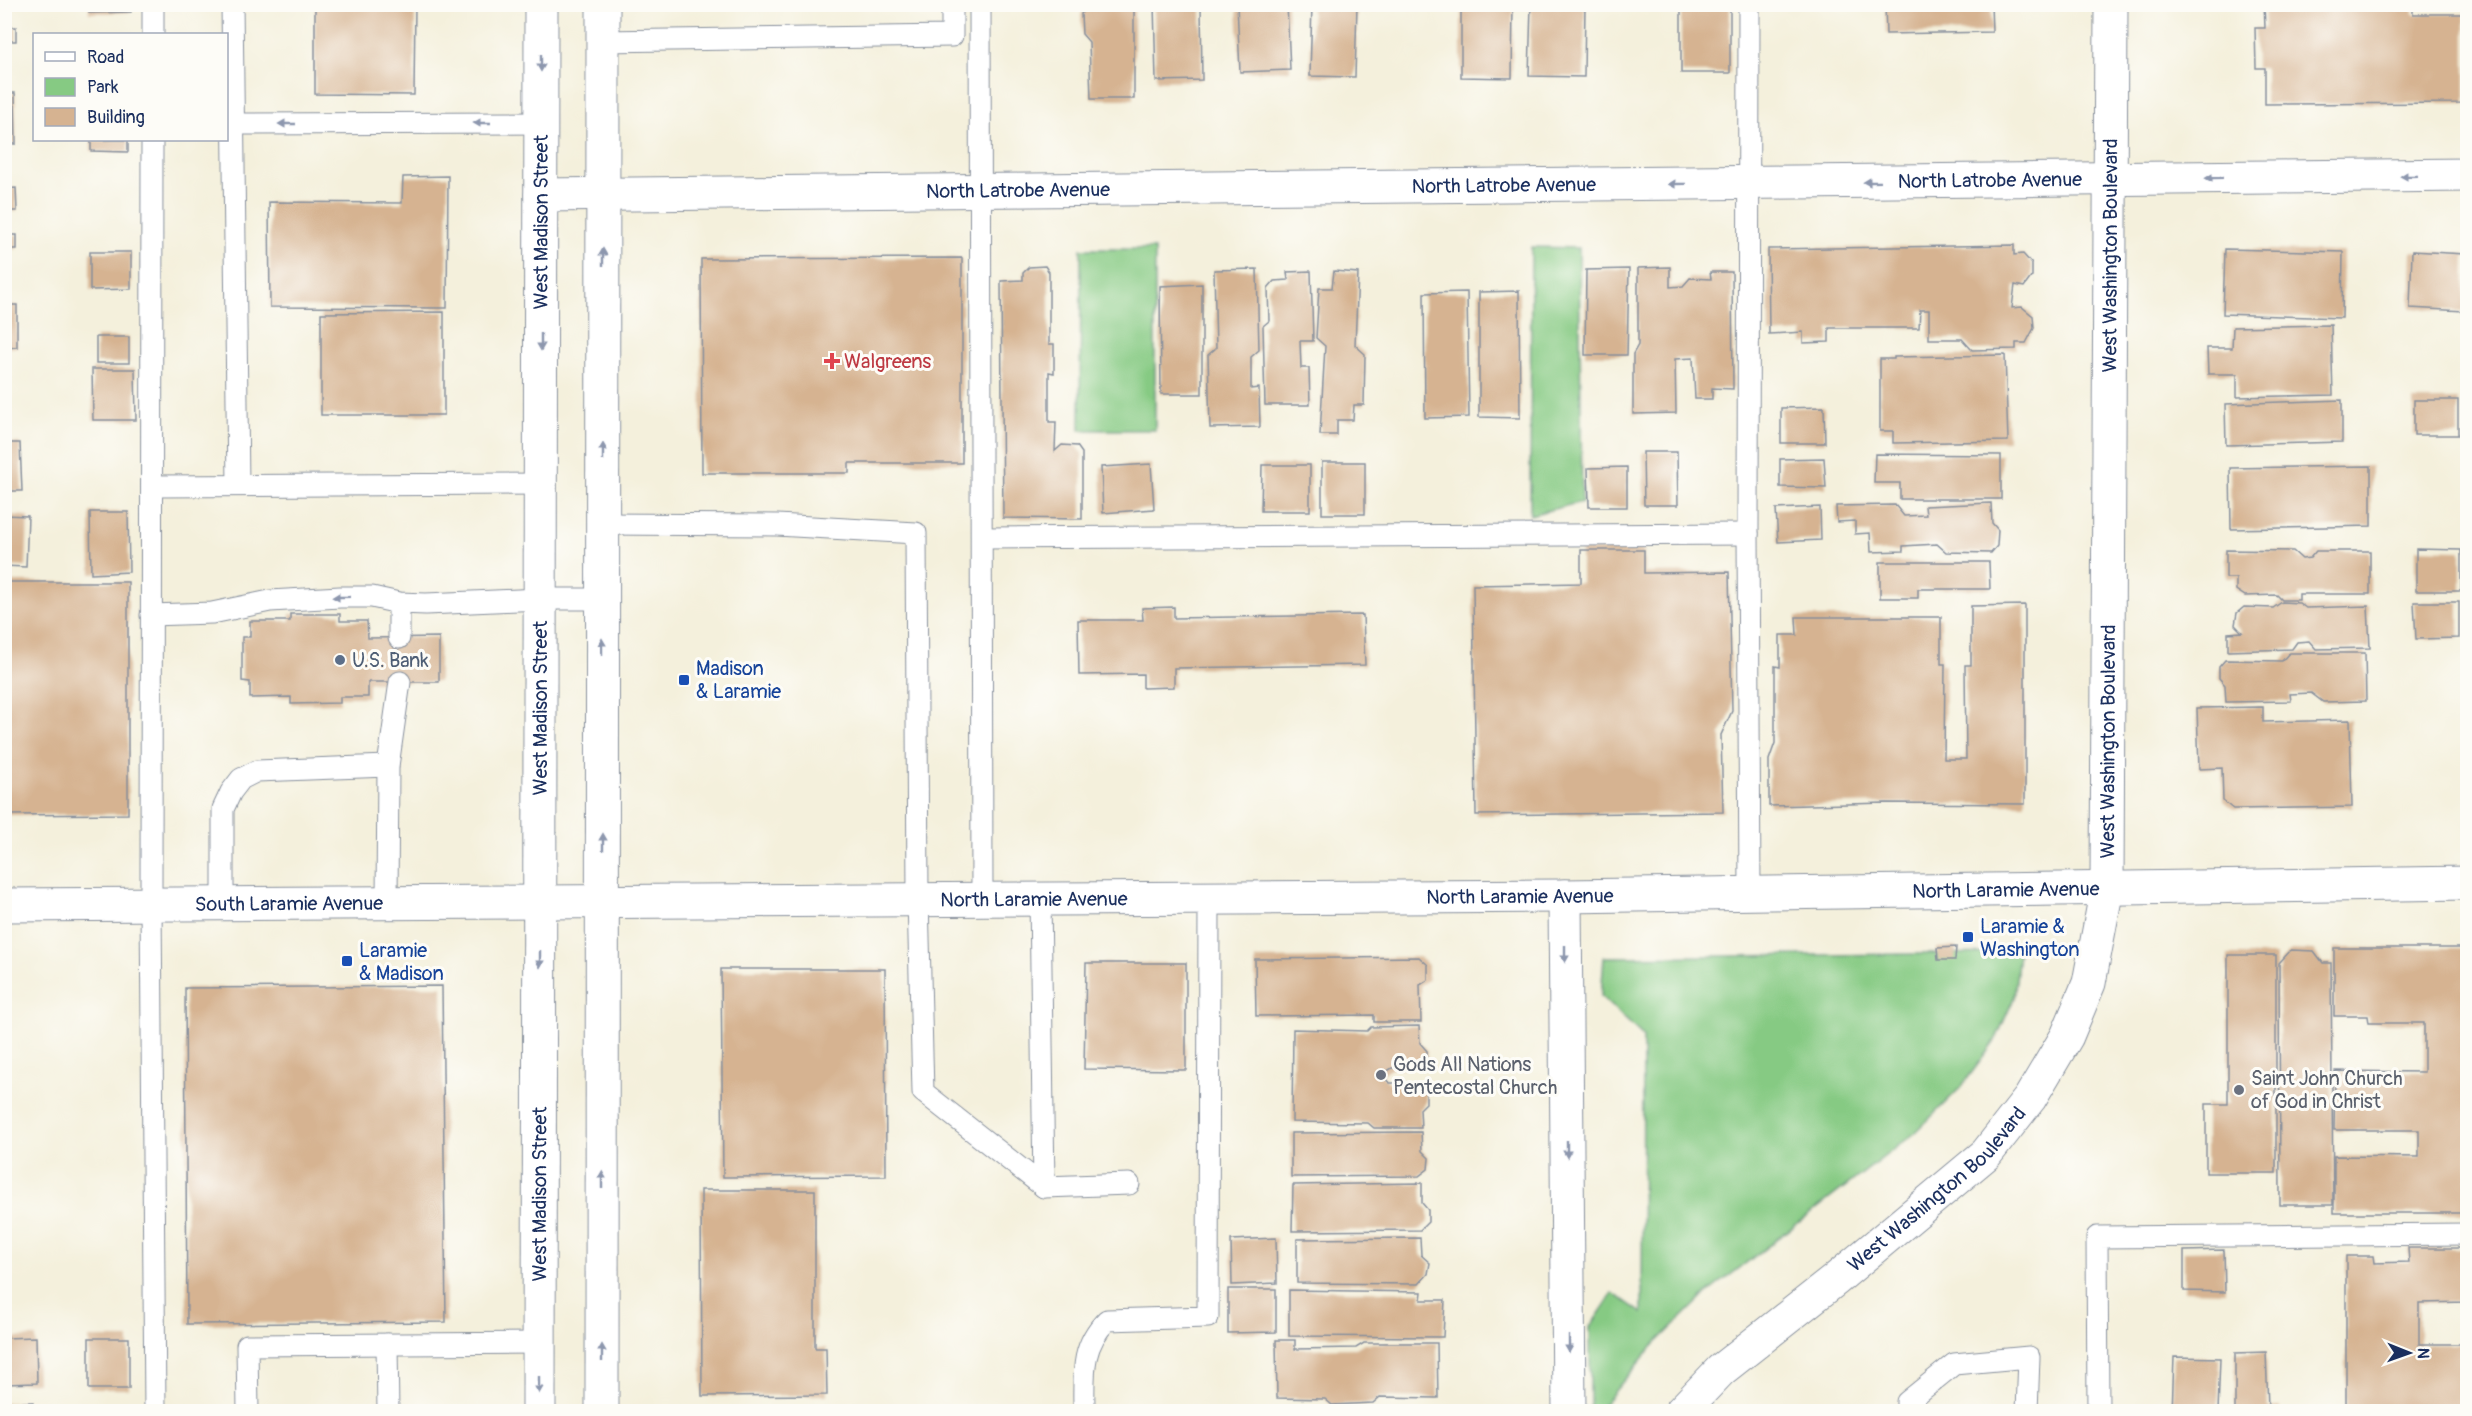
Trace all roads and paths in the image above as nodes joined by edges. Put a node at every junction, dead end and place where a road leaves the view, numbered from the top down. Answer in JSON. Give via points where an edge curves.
{"nodes":[{"id":1,"x":153,"y":4,"type":"edge"},
{"id":2,"x":232,"y":4,"type":"edge"},
{"id":3,"x":541,"y":4,"type":"edge"},
{"id":4,"x":603,"y":4,"type":"edge"},
{"id":5,"x":952,"y":4,"type":"edge"},
{"id":6,"x":980,"y":4,"type":"edge"},
{"id":7,"x":1749,"y":4,"type":"edge"},
{"id":8,"x":2111,"y":4,"type":"edge"},
{"id":9,"x":153,"y":33,"type":"edge"},
{"id":10,"x":603,"y":41,"type":"junction"},
{"id":11,"x":541,"y":123,"type":"junction"},
{"id":12,"x":233,"y":124,"type":"junction"},
{"id":13,"x":152,"y":141,"type":"edge"},
{"id":14,"x":2468,"y":175,"type":"edge"},
{"id":15,"x":2110,"y":179,"type":"junction"},
{"id":16,"x":1749,"y":183,"type":"junction"},
{"id":17,"x":981,"y":190,"type":"junction"},
{"id":18,"x":603,"y":194,"type":"junction"},
{"id":19,"x":541,"y":195,"type":"junction"},
{"id":20,"x":541,"y":484,"type":"junction"},
{"id":21,"x":238,"y":485,"type":"junction"},
{"id":22,"x":152,"y":486,"type":"junction"},
{"id":23,"x":603,"y":524,"type":"junction"},
{"id":24,"x":1748,"y":534,"type":"junction"},
{"id":25,"x":982,"y":538,"type":"junction"},
{"id":26,"x":541,"y":599,"type":"junction"},
{"id":27,"x":603,"y":599,"type":"junction"},
{"id":28,"x":399,"y":603,"type":"junction"},
{"id":29,"x":151,"y":615,"type":"junction"},
{"id":30,"x":399,"y":638,"type":"dead end"},
{"id":31,"x":400,"y":682,"type":"dead end"},
{"id":32,"x":388,"y":766,"type":"junction"},
{"id":33,"x":2468,"y":883,"type":"edge"},
{"id":34,"x":2107,"y":888,"type":"junction"},
{"id":35,"x":1750,"y":893,"type":"junction"},
{"id":36,"x":1565,"y":896,"type":"junction"},
{"id":37,"x":1209,"y":897,"type":"junction"},
{"id":38,"x":982,"y":898,"type":"junction"},
{"id":39,"x":1040,"y":898,"type":"junction"},
{"id":40,"x":918,"y":899,"type":"junction"},
{"id":41,"x":587,"y":900,"type":"junction"},
{"id":42,"x":540,"y":901,"type":"junction"},
{"id":43,"x":387,"y":902,"type":"junction"},
{"id":44,"x":222,"y":903,"type":"junction"},
{"id":45,"x":151,"y":904,"type":"junction"},
{"id":46,"x":4,"y":905,"type":"edge"},
{"id":47,"x":1129,"y":1184,"type":"dead end"},
{"id":48,"x":1044,"y":1187,"type":"junction"},
{"id":49,"x":2468,"y":1234,"type":"edge"},
{"id":50,"x":540,"y":1343,"type":"junction"},
{"id":51,"x":387,"y":1344,"type":"junction"},
{"id":52,"x":154,"y":1412,"type":"edge"},
{"id":53,"x":248,"y":1412,"type":"edge"},
{"id":54,"x":388,"y":1412,"type":"edge"},
{"id":55,"x":539,"y":1412,"type":"edge"},
{"id":56,"x":602,"y":1412,"type":"edge"},
{"id":57,"x":1084,"y":1412,"type":"edge"},
{"id":58,"x":1569,"y":1412,"type":"edge"},
{"id":59,"x":1681,"y":1412,"type":"edge"},
{"id":60,"x":1907,"y":1412,"type":"edge"},
{"id":61,"x":2027,"y":1412,"type":"edge"},
{"id":62,"x":2098,"y":1412,"type":"edge"}],
"edges":[{"from":1,"to":9,"type":"lane"},
{"from":2,"to":12,"type":"lane"},
{"from":3,"to":11,"type":"street","name":"West Madison Street","one_way":true},
{"from":4,"to":10,"type":"street"},
{"from":5,"to":10,"type":"lane","via":[[952,36]]},
{"from":6,"to":17,"type":"lane"},
{"from":7,"to":16,"type":"lane"},
{"from":8,"to":15,"type":"street","name":"West Washington Boulevard"},
{"from":10,"to":18,"type":"street"},
{"from":11,"to":12,"type":"lane","one_way":true},
{"from":11,"to":19,"type":"street","name":"West Madison Street"},
{"from":12,"to":21,"type":"lane"},
{"from":13,"to":22,"type":"lane"},
{"from":14,"to":15,"type":"street","name":"North Latrobe Avenue","one_way":true},
{"from":15,"to":16,"type":"street","name":"North Latrobe Avenue","one_way":true},
{"from":15,"to":34,"type":"street","name":"West Washington Boulevard"},
{"from":16,"to":17,"type":"street","name":"North Latrobe Avenue","one_way":true},
{"from":16,"to":24,"type":"lane"},
{"from":17,"to":18,"type":"street","name":"North Latrobe Avenue"},
{"from":17,"to":25,"type":"lane"},
{"from":18,"to":19,"type":"street","name":"North Latrobe Avenue"},
{"from":23,"to":18,"type":"street","one_way":true},
{"from":19,"to":20,"type":"street","name":"West Madison Street","one_way":true},
{"from":20,"to":21,"type":"lane"},
{"from":20,"to":26,"type":"street","name":"West Madison Street"},
{"from":21,"to":22,"type":"lane"},
{"from":22,"to":29,"type":"lane"},
{"from":23,"to":27,"type":"street"},
{"from":23,"to":40,"type":"lane","via":[[777,525],[916,533]]},
{"from":24,"to":25,"type":"lane"},
{"from":24,"to":35,"type":"lane"},
{"from":25,"to":38,"type":"lane"},
{"from":26,"to":27,"type":"lane"},
{"from":26,"to":28,"type":"lane"},
{"from":26,"to":42,"type":"street","name":"West Madison Street"},
{"from":41,"to":27,"type":"street","one_way":true},
{"from":28,"to":29,"type":"lane","one_way":true,"via":[[372,597],[340,597],[270,601],[212,613]]},
{"from":28,"to":30,"type":"lane"},
{"from":29,"to":45,"type":"lane"},
{"from":31,"to":32,"type":"lane"},
{"from":32,"to":43,"type":"lane"},
{"from":32,"to":44,"type":"lane","via":[[257,771],[241,779],[223,809]]},
{"from":33,"to":34,"type":"street","name":"North Laramie Avenue"},
{"from":34,"to":35,"type":"street","name":"North Laramie Avenue"},
{"from":34,"to":59,"type":"street","name":"West Washington Boulevard","via":[[2089,983],[2067,1036],[2030,1098],[1986,1154],[1721,1370]]},
{"from":35,"to":36,"type":"street","name":"North Laramie Avenue"},
{"from":36,"to":37,"type":"street","name":"North Laramie Avenue"},
{"from":36,"to":58,"type":"street","one_way":true},
{"from":37,"to":39,"type":"street","name":"North Laramie Avenue"},
{"from":37,"to":57,"type":"lane","via":[[1208,1317],[1107,1320],[1095,1332],[1084,1360]]},
{"from":38,"to":39,"type":"street","name":"North Laramie Avenue"},
{"from":38,"to":40,"type":"street","name":"North Laramie Avenue"},
{"from":39,"to":48,"type":"lane"},
{"from":40,"to":41,"type":"street","name":"North Laramie Avenue"},
{"from":40,"to":48,"type":"lane","via":[[923,1092]]},
{"from":41,"to":42,"type":"street","name":"South Laramie Avenue"},
{"from":56,"to":41,"type":"street","one_way":true},
{"from":42,"to":43,"type":"street","name":"South Laramie Avenue"},
{"from":42,"to":50,"type":"street","name":"West Madison Street","one_way":true},
{"from":43,"to":44,"type":"street","name":"South Laramie Avenue"},
{"from":44,"to":45,"type":"street","name":"South Laramie Avenue"},
{"from":45,"to":46,"type":"street","name":"South Laramie Avenue"},
{"from":45,"to":52,"type":"lane"},
{"from":47,"to":48,"type":"lane"},
{"from":49,"to":62,"type":"lane","via":[[2097,1237]]},
{"from":50,"to":51,"type":"lane"},
{"from":50,"to":55,"type":"street","name":"West Madison Street","one_way":true},
{"from":51,"to":53,"type":"lane","via":[[247,1345]]},
{"from":51,"to":54,"type":"lane"},
{"from":60,"to":61,"type":"lane","via":[[1907,1402],[1954,1364],[2029,1357]]}]}
